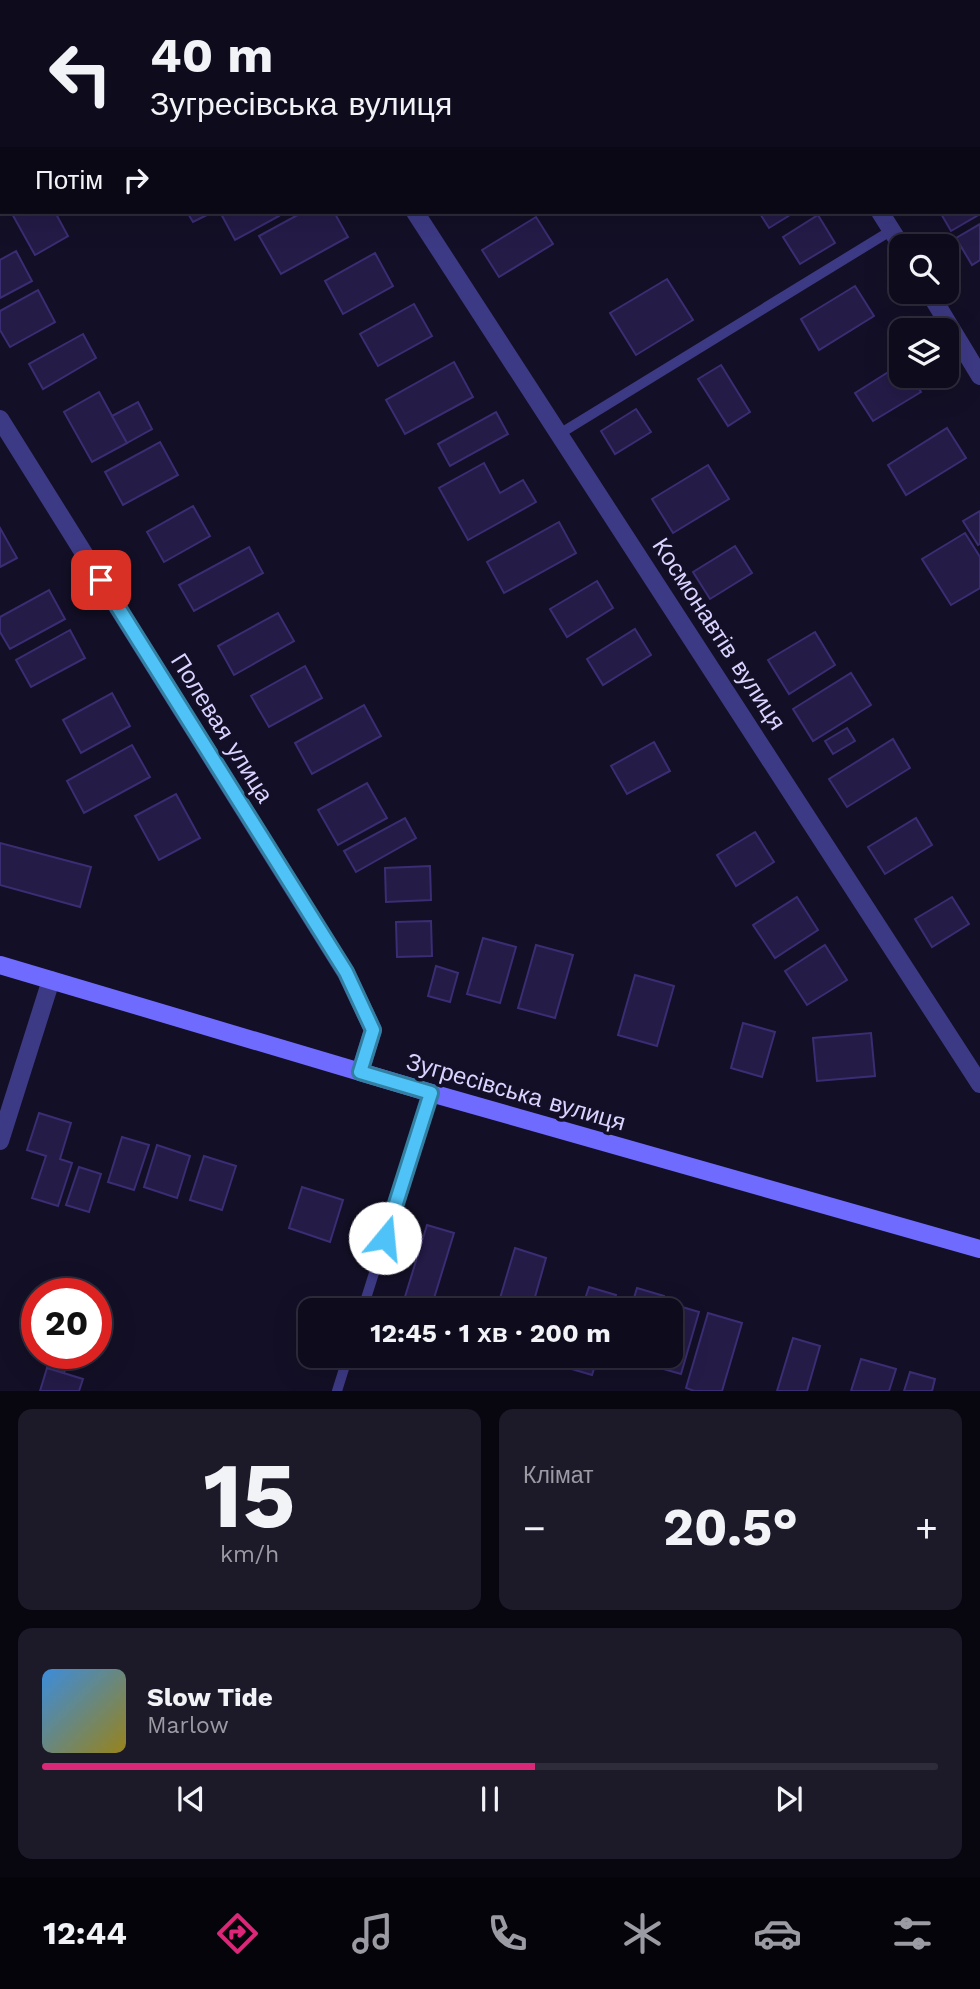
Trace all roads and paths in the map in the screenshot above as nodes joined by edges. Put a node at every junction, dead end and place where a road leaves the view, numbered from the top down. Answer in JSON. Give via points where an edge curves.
{"nodes":[{"id":1,"x":416,"y":214,"type":"edge"},
{"id":2,"x":881,"y":214,"type":"edge"},
{"id":3,"x":892,"y":230,"type":"junction"},
{"id":4,"x":894,"y":234,"type":"edge"},
{"id":5,"x":936,"y":304,"type":"edge"},
{"id":6,"x":980,"y":376,"type":"edge"},
{"id":7,"x":0,"y":419,"type":"edge"},
{"id":8,"x":561,"y":433,"type":"junction"},
{"id":9,"x":0,"y":965,"type":"edge"},
{"id":10,"x":51,"y":980,"type":"junction"},
{"id":11,"x":360,"y":1072,"type":"junction"},
{"id":12,"x":980,"y":1084,"type":"edge"},
{"id":13,"x":431,"y":1093,"type":"junction"},
{"id":14,"x":0,"y":1141,"type":"edge"},
{"id":15,"x":980,"y":1249,"type":"edge"},
{"id":16,"x":366,"y":1298,"type":"edge"},
{"id":17,"x":344,"y":1368,"type":"edge"},
{"id":18,"x":337,"y":1391,"type":"edge"}],
"edges":[{"from":1,"to":8,"type":"street","name":"Космонавтів вулиця"},
{"from":2,"to":3,"type":"street"},
{"from":3,"to":4,"type":"street"},
{"from":3,"to":8,"type":"lane"},
{"from":5,"to":6,"type":"street"},
{"from":7,"to":11,"type":"street","name":"Полевая улица","via":[[346,972],[373,1030]]},
{"from":8,"to":12,"type":"street","name":"Космонавтів вулиця"},
{"from":9,"to":10,"type":"street","name":"Зугресівська вулиця"},
{"from":10,"to":11,"type":"street","name":"Зугресівська вулиця"},
{"from":10,"to":14,"type":"street"},
{"from":11,"to":13,"type":"street","name":"Зугресівська вулиця"},
{"from":13,"to":15,"type":"street","name":"Зугресівська вулиця"},
{"from":13,"to":16,"type":"lane"},
{"from":17,"to":18,"type":"lane"}]}
